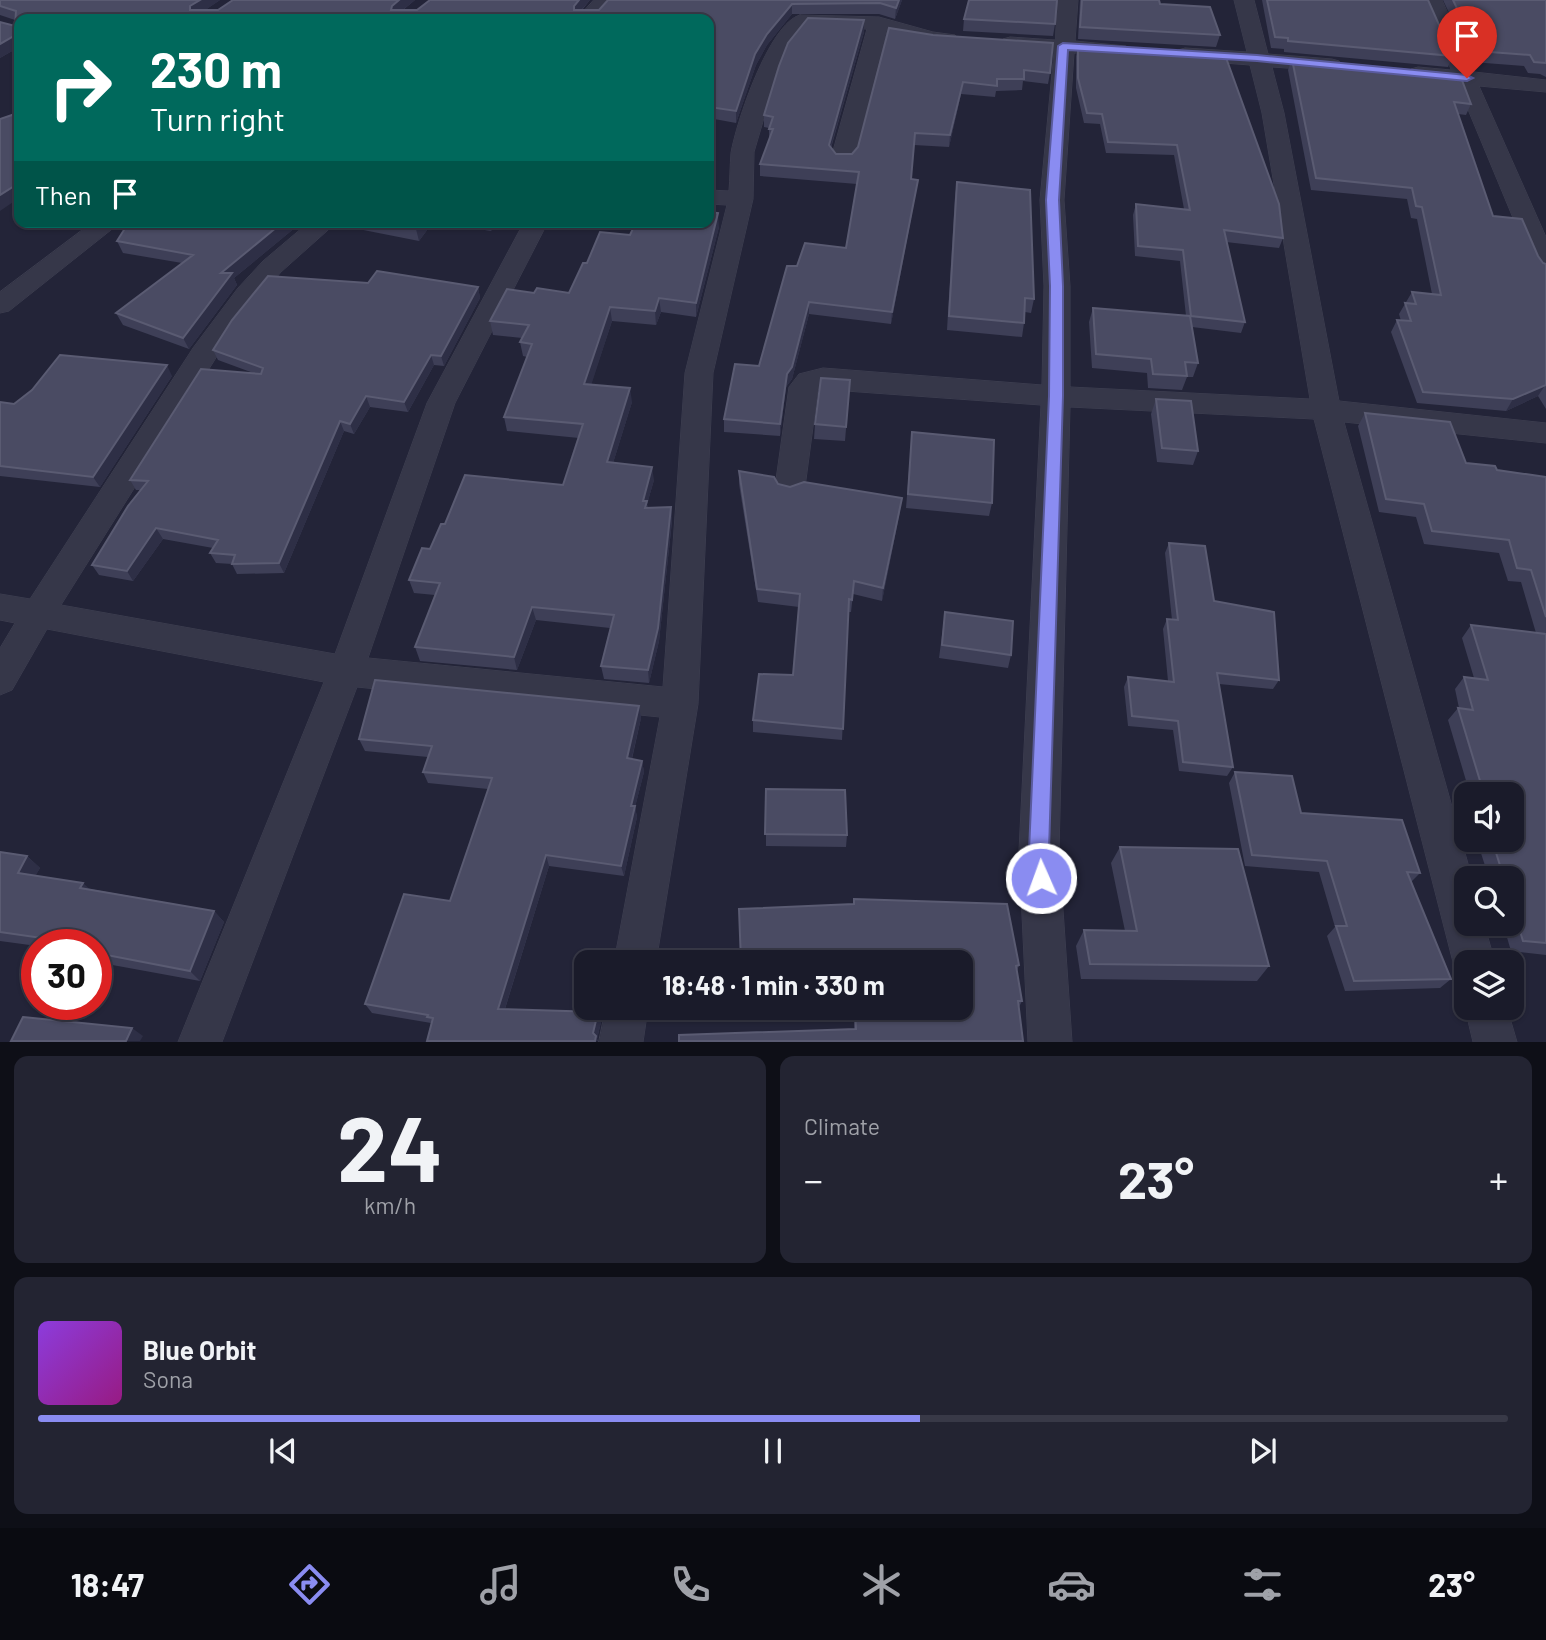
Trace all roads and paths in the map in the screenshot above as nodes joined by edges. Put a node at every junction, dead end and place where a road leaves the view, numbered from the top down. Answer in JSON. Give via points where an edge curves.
{"nodes":[{"id":1,"x":605,"y":0,"type":"edge"},
{"id":2,"x":1068,"y":0,"type":"edge"},
{"id":3,"x":1244,"y":0,"type":"edge"},
{"id":4,"x":1432,"y":0,"type":"edge"},
{"id":5,"x":806,"y":10,"type":"edge"},
{"id":6,"x":592,"y":14,"type":"edge"},
{"id":7,"x":879,"y":23,"type":"junction"},
{"id":8,"x":1063,"y":46,"type":"junction"},
{"id":9,"x":1257,"y":58,"type":"junction"},
{"id":10,"x":1349,"y":67,"type":"edge"},
{"id":11,"x":1402,"y":72,"type":"edge"},
{"id":12,"x":1467,"y":78,"type":"junction"},
{"id":13,"x":1546,"y":86,"type":"edge"},
{"id":14,"x":843,"y":158,"type":"edge"},
{"id":15,"x":714,"y":197,"type":"edge"},
{"id":16,"x":741,"y":199,"type":"junction"},
{"id":17,"x":101,"y":228,"type":"edge"},
{"id":18,"x":318,"y":228,"type":"edge"},
{"id":19,"x":533,"y":228,"type":"edge"},
{"id":20,"x":1546,"y":266,"type":"edge"},
{"id":21,"x":0,"y":305,"type":"edge"},
{"id":22,"x":1056,"y":396,"type":"junction"},
{"id":23,"x":1326,"y":410,"type":"junction"},
{"id":24,"x":1546,"y":433,"type":"edge"},
{"id":25,"x":790,"y":487,"type":"edge"},
{"id":26,"x":0,"y":607,"type":"edge"},
{"id":27,"x":36,"y":614,"type":"junction"},
{"id":28,"x":346,"y":671,"type":"junction"},
{"id":29,"x":0,"y":680,"type":"edge"},
{"id":30,"x":680,"y":704,"type":"junction"},
{"id":31,"x":637,"y":950,"type":"edge"},
{"id":32,"x":1471,"y":950,"type":"edge"},
{"id":33,"x":625,"y":1020,"type":"edge"},
{"id":34,"x":1489,"y":1020,"type":"edge"},
{"id":35,"x":200,"y":1041,"type":"edge"},
{"id":36,"x":621,"y":1041,"type":"edge"},
{"id":37,"x":1050,"y":1041,"type":"edge"},
{"id":38,"x":1495,"y":1041,"type":"edge"}],
"edges":[{"from":1,"to":6,"type":"street"},
{"from":2,"to":8,"type":"street"},
{"from":3,"to":9,"type":"street"},
{"from":4,"to":12,"type":"street"},
{"from":5,"to":7,"type":"street"},
{"from":5,"to":16,"type":"street","via":[[776,52],[765,77],[743,152]]},
{"from":7,"to":8,"type":"street","via":[[932,38]]},
{"from":7,"to":14,"type":"street"},
{"from":8,"to":9,"type":"street"},
{"from":8,"to":22,"type":"street","via":[[1052,200]]},
{"from":9,"to":10,"type":"street"},
{"from":9,"to":23,"type":"street","via":[[1273,113]]},
{"from":11,"to":12,"type":"street"},
{"from":12,"to":13,"type":"street"},
{"from":12,"to":20,"type":"street"},
{"from":15,"to":16,"type":"street"},
{"from":16,"to":30,"type":"street","via":[[699,373]]},
{"from":17,"to":21,"type":"street"},
{"from":18,"to":27,"type":"street","via":[[279,259],[220,330]]},
{"from":19,"to":28,"type":"street","via":[[441,403]]},
{"from":22,"to":23,"type":"street"},
{"from":22,"to":25,"type":"street","via":[[823,377],[808,381],[799,398]]},
{"from":22,"to":37,"type":"street","via":[[1039,851]]},
{"from":23,"to":24,"type":"street"},
{"from":23,"to":32,"type":"street"},
{"from":26,"to":27,"type":"street"},
{"from":27,"to":28,"type":"street"},
{"from":27,"to":29,"type":"street"},
{"from":28,"to":30,"type":"street"},
{"from":28,"to":35,"type":"street"},
{"from":30,"to":31,"type":"street"},
{"from":33,"to":36,"type":"street"},
{"from":34,"to":38,"type":"street"}]}
